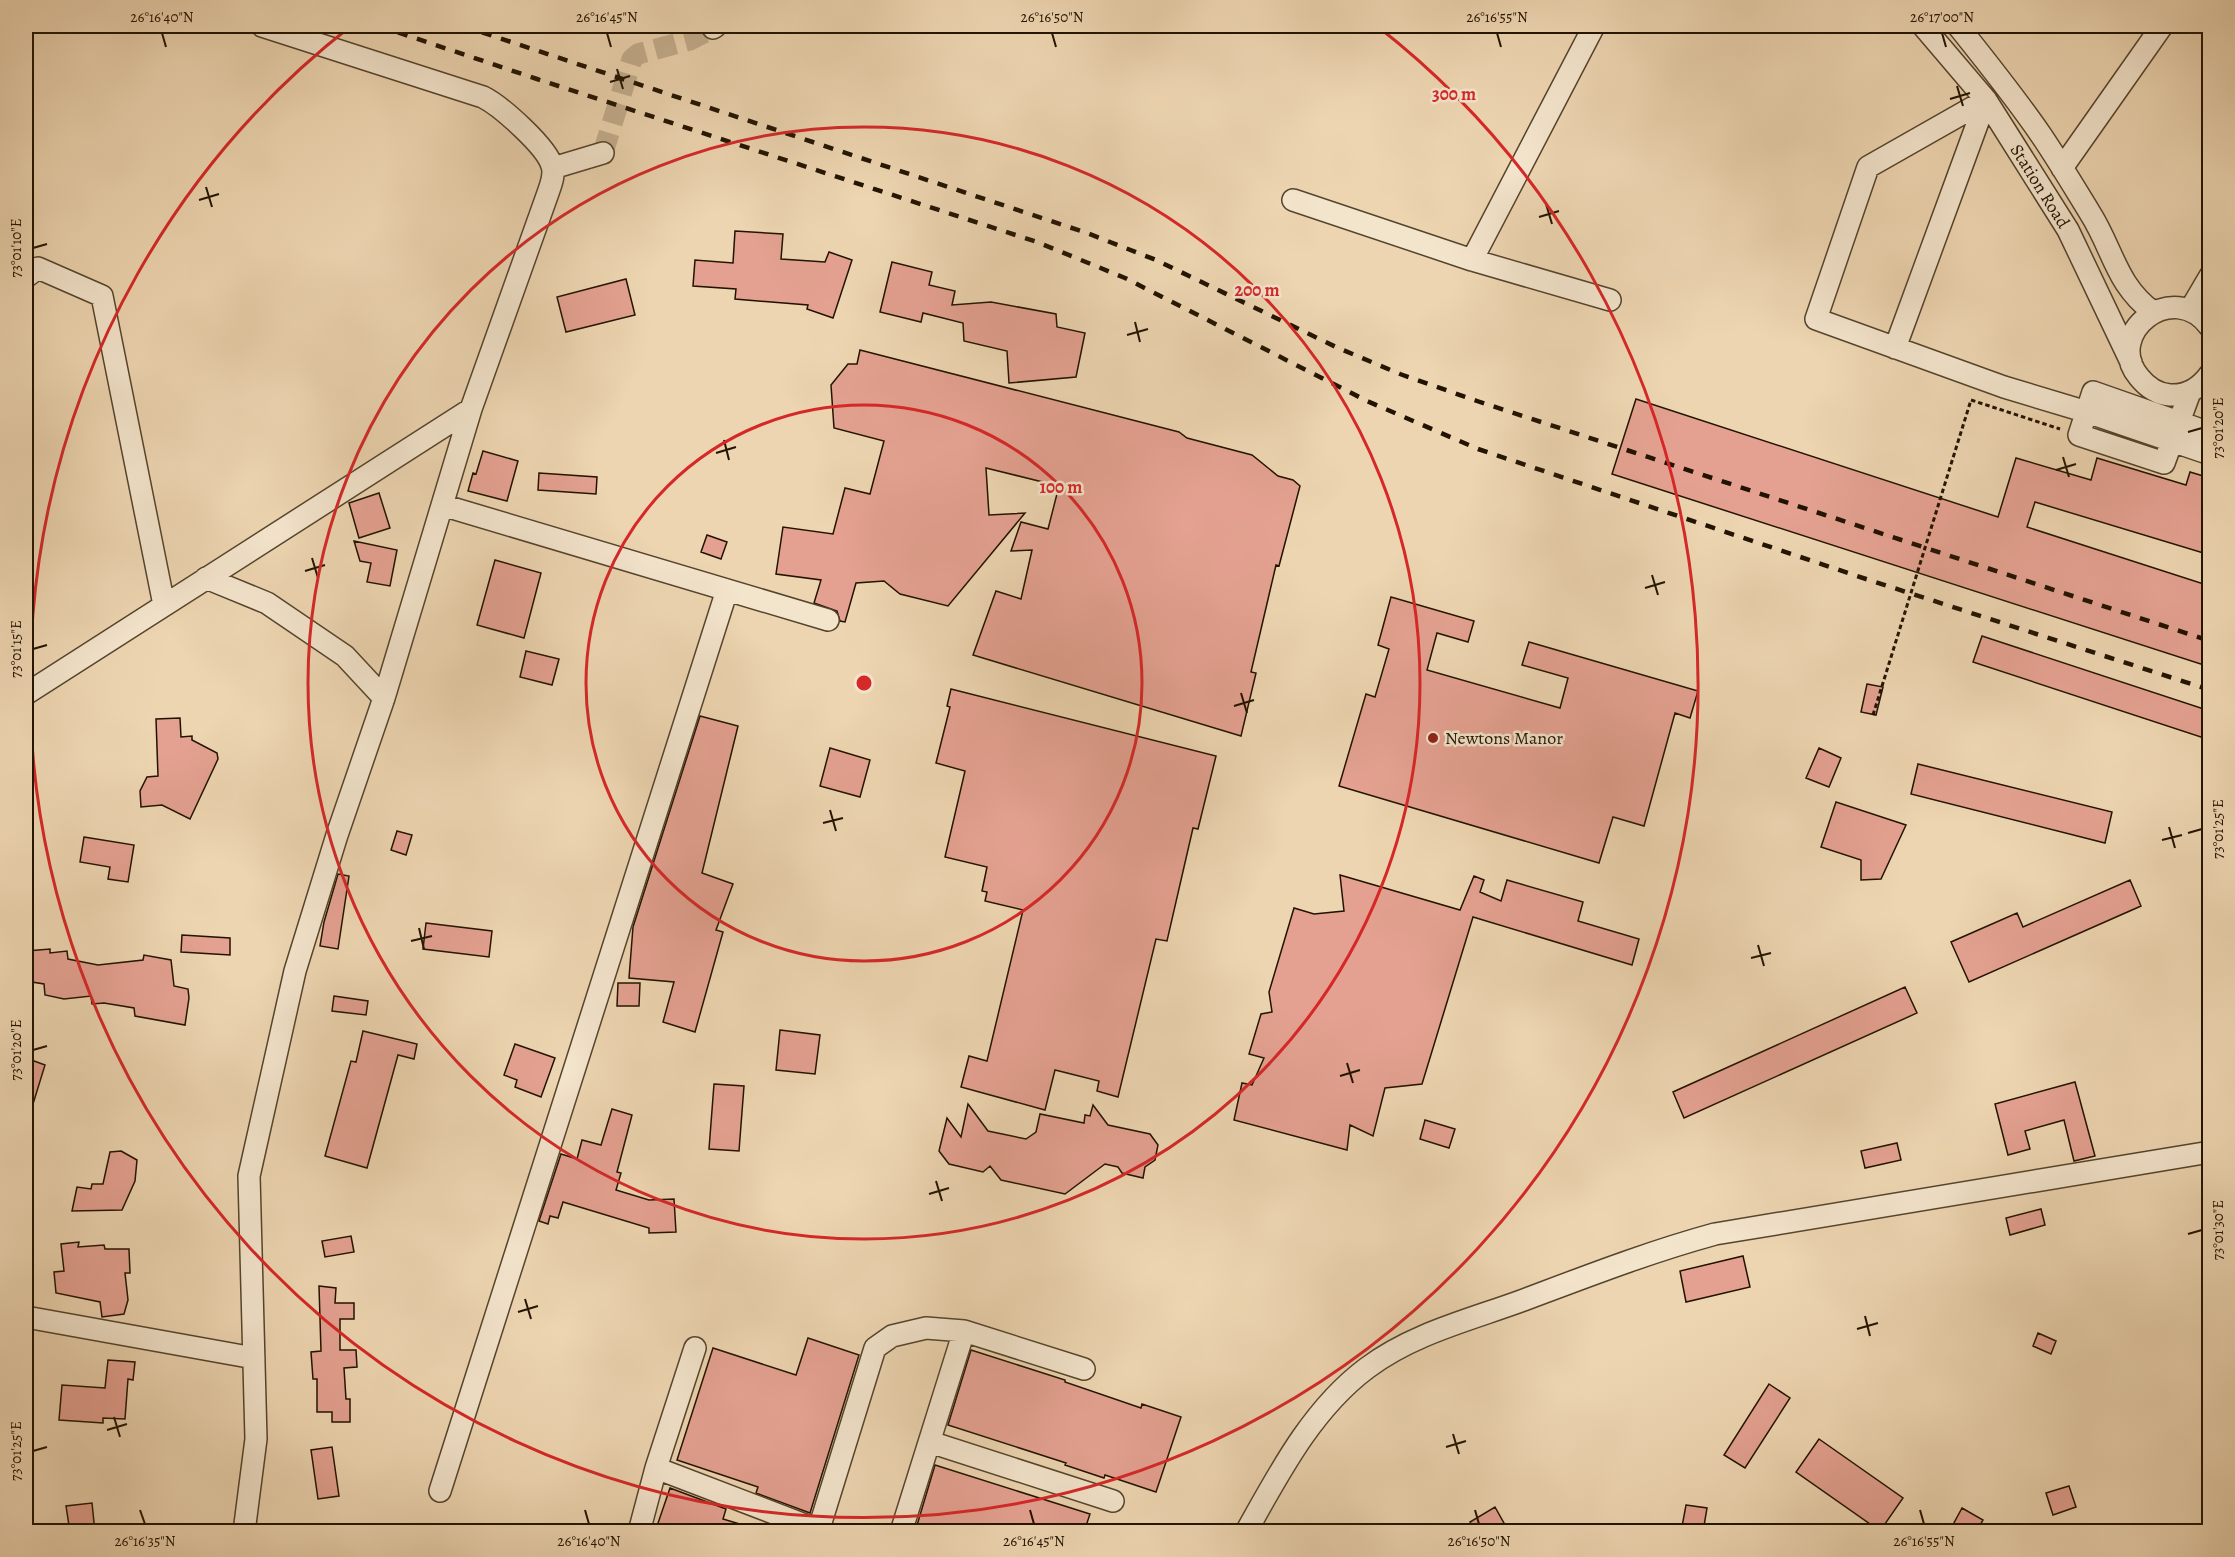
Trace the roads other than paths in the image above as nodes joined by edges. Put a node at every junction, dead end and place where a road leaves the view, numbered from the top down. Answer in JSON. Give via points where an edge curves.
{"nodes":[{"id":1,"x":262,"y":26,"type":"edge"},
{"id":2,"x":1594,"y":26,"type":"edge"},
{"id":3,"x":1923,"y":26,"type":"edge"},
{"id":4,"x":1958,"y":26,"type":"edge"},
{"id":5,"x":2162,"y":26,"type":"edge"},
{"id":6,"x":1986,"y":100,"type":"junction"},
{"id":7,"x":603,"y":153,"type":"dead end"},
{"id":8,"x":553,"y":168,"type":"junction"},
{"id":9,"x":2062,"y":168,"type":"junction"},
{"id":10,"x":1293,"y":200,"type":"dead end"},
{"id":11,"x":1472,"y":260,"type":"junction"},
{"id":12,"x":2210,"y":276,"type":"edge"},
{"id":13,"x":26,"y":277,"type":"edge"},
{"id":14,"x":1610,"y":300,"type":"dead end"},
{"id":15,"x":2190,"y":310,"type":"junction"},
{"id":16,"x":2153,"y":312,"type":"junction"},
{"id":17,"x":2210,"y":327,"type":"edge"},
{"id":18,"x":1895,"y":348,"type":"junction"},
{"id":19,"x":2131,"y":362,"type":"junction"},
{"id":20,"x":2203,"y":383,"type":"edge"},
{"id":21,"x":471,"y":409,"type":"junction"},
{"id":22,"x":2087,"y":412,"type":"junction"},
{"id":23,"x":2175,"y":431,"type":"junction"},
{"id":24,"x":2210,"y":432,"type":"edge"},
{"id":25,"x":2210,"y":454,"type":"edge"},
{"id":26,"x":442,"y":505,"type":"junction"},
{"id":27,"x":206,"y":578,"type":"junction"},
{"id":28,"x":727,"y":590,"type":"junction"},
{"id":29,"x":164,"y":605,"type":"junction"},
{"id":30,"x":828,"y":620,"type":"dead end"},
{"id":31,"x":26,"y":694,"type":"edge"},
{"id":32,"x":384,"y":698,"type":"junction"},
{"id":33,"x":2210,"y":1152,"type":"edge"},
{"id":34,"x":26,"y":1317,"type":"edge"},
{"id":35,"x":964,"y":1331,"type":"junction"},
{"id":36,"x":695,"y":1348,"type":"dead end"},
{"id":37,"x":254,"y":1358,"type":"junction"},
{"id":38,"x":1084,"y":1369,"type":"dead end"},
{"id":39,"x":930,"y":1442,"type":"junction"},
{"id":40,"x":656,"y":1468,"type":"junction"},
{"id":41,"x":440,"y":1491,"type":"dead end"},
{"id":42,"x":1113,"y":1501,"type":"dead end"},
{"id":43,"x":818,"y":1531,"type":"edge"},
{"id":44,"x":244,"y":1532,"type":"edge"},
{"id":45,"x":639,"y":1532,"type":"edge"},
{"id":46,"x":901,"y":1532,"type":"edge"},
{"id":47,"x":1246,"y":1532,"type":"edge"}],
"edges":[{"from":1,"to":8,"type":"street","via":[[483,97],[505,111],[549,157]]},
{"from":2,"to":11,"type":"street"},
{"from":3,"to":6,"type":"street","name":"Station Road"},
{"from":4,"to":9,"type":"street","name":"Station Road","via":[[2008,88]]},
{"from":5,"to":9,"type":"street"},
{"from":6,"to":18,"type":"street"},
{"from":6,"to":18,"type":"street","via":[[1868,167],[1816,319]]},
{"from":6,"to":19,"type":"street","name":"Station Road","via":[[2068,230]]},
{"from":7,"to":8,"type":"street"},
{"from":8,"to":21,"type":"street","via":[[553,179]]},
{"from":9,"to":16,"type":"street","name":"Station Road","via":[[2092,216],[2127,287]]},
{"from":10,"to":11,"type":"street"},
{"from":11,"to":14,"type":"street"},
{"from":12,"to":15,"type":"street"},
{"from":13,"to":29,"type":"street","via":[[38,268],[102,296]]},
{"from":15,"to":16,"type":"street","via":[[2171,308]]},
{"from":15,"to":17,"type":"street"},
{"from":16,"to":19,"type":"street","via":[[2133,333]]},
{"from":18,"to":22,"type":"street"},
{"from":19,"to":20,"type":"street","name":"Station Road","via":[[2144,383],[2165,394],[2178,395]]},
{"from":20,"to":23,"type":"street"},
{"from":21,"to":26,"type":"street"},
{"from":21,"to":27,"type":"street"},
{"from":22,"to":23,"type":"street"},
{"from":22,"to":23,"type":"street","via":[[2079,435],[2164,462]]},
{"from":23,"to":24,"type":"street"},
{"from":23,"to":25,"type":"street"},
{"from":26,"to":28,"type":"street"},
{"from":26,"to":32,"type":"street"},
{"from":27,"to":29,"type":"street"},
{"from":27,"to":32,"type":"street","via":[[277,609],[345,656]]},
{"from":28,"to":30,"type":"street"},
{"from":28,"to":41,"type":"street"},
{"from":29,"to":31,"type":"street"},
{"from":32,"to":37,"type":"street","via":[[295,971],[249,1176]]},
{"from":33,"to":47,"type":"street","via":[[1715,1234],[1663,1248],[1415,1339],[1366,1368],[1334,1398],[1293,1449]]},
{"from":34,"to":37,"type":"street"},
{"from":35,"to":38,"type":"street"},
{"from":35,"to":39,"type":"street"},
{"from":35,"to":43,"type":"street","via":[[926,1328],[892,1336],[875,1348]]},
{"from":36,"to":40,"type":"street"},
{"from":37,"to":44,"type":"street","via":[[256,1439]]},
{"from":39,"to":42,"type":"street"},
{"from":39,"to":46,"type":"street"},
{"from":40,"to":43,"type":"street"},
{"from":40,"to":45,"type":"street"}]}
